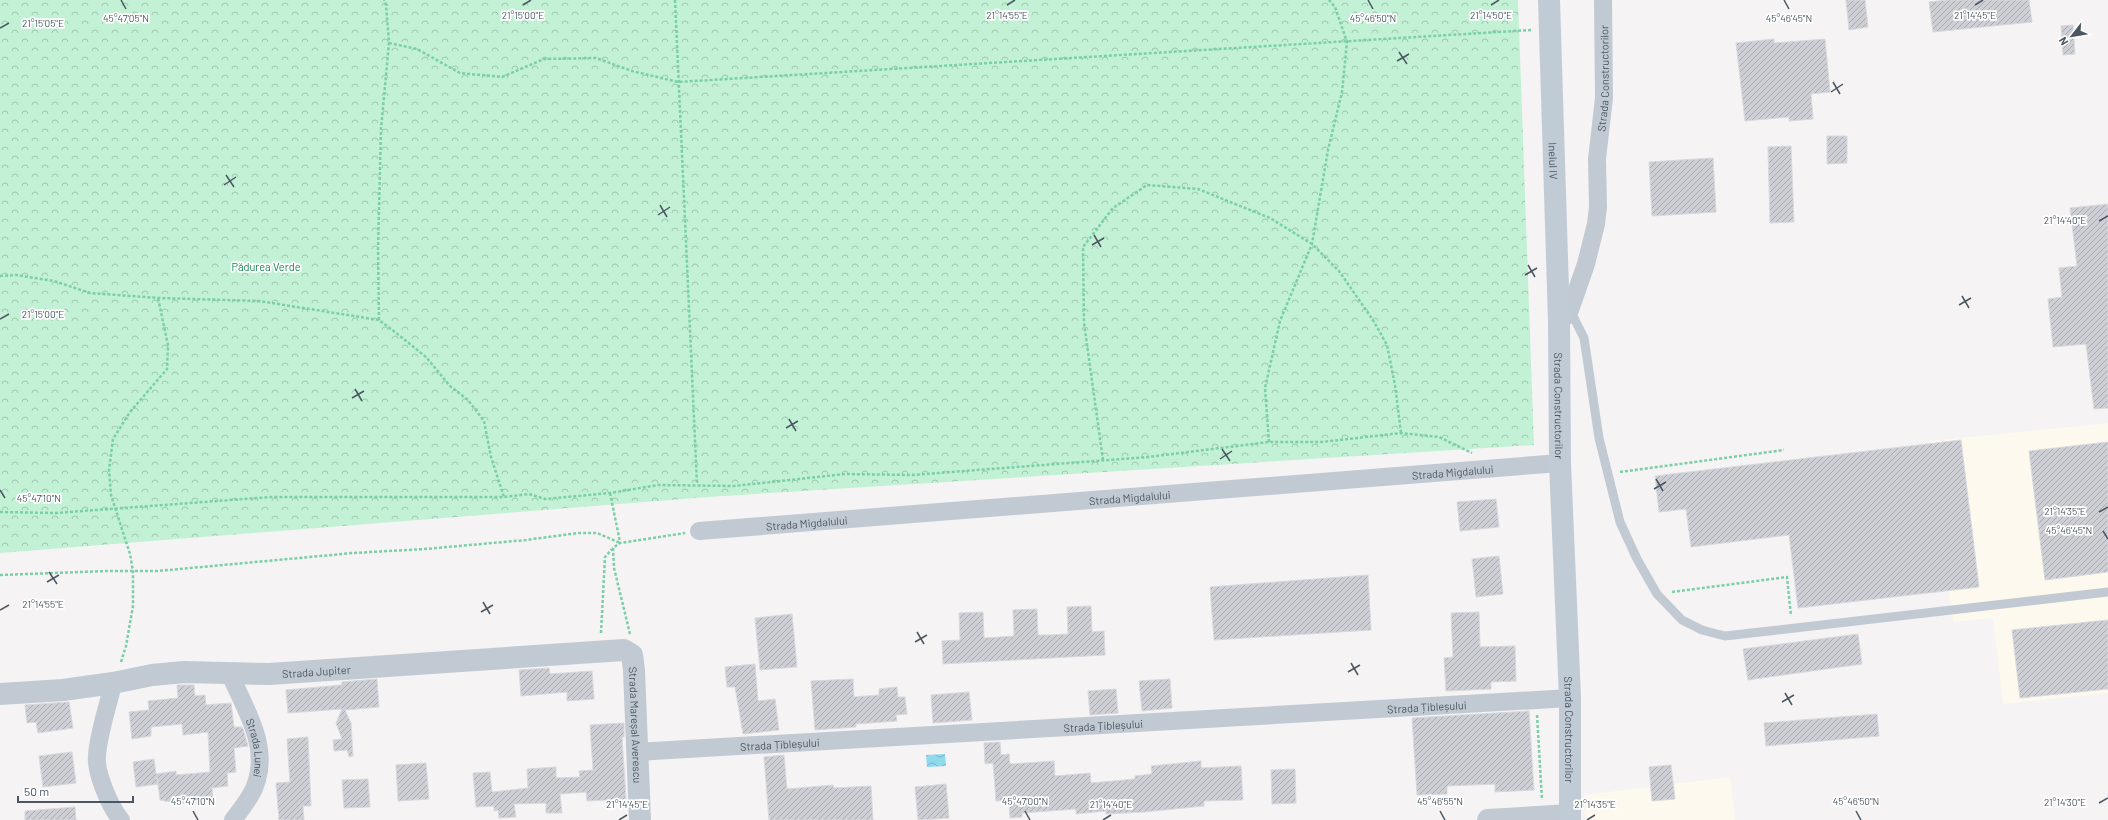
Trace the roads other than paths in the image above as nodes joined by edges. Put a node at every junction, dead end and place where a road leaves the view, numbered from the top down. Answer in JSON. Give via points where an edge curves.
{"nodes":[{"id":1,"x":1549,"y":0,"type":"edge"},
{"id":2,"x":1603,"y":0,"type":"edge"},
{"id":3,"x":1564,"y":316,"type":"junction"},
{"id":4,"x":1560,"y":464,"type":"junction"},
{"id":5,"x":699,"y":531,"type":"road end"},
{"id":6,"x":2108,"y":592,"type":"edge"},
{"id":7,"x":632,"y":655,"type":"joint"},
{"id":8,"x":230,"y":674,"type":"junction"},
{"id":9,"x":113,"y":683,"type":"junction"},
{"id":10,"x":0,"y":694,"type":"edge"},
{"id":11,"x":1570,"y":698,"type":"junction"},
{"id":12,"x":636,"y":752,"type":"junction"},
{"id":13,"x":1570,"y":818,"type":"edge"},
{"id":14,"x":121,"y":820,"type":"edge"},
{"id":15,"x":233,"y":820,"type":"edge"},
{"id":16,"x":640,"y":820,"type":"edge"},
{"id":17,"x":1488,"y":820,"type":"edge"}],
"edges":[{"from":1,"to":3,"type":"main road","name":"Inelul IV"},
{"from":2,"to":3,"type":"street","name":"Strada Constructorilor","via":[[1604,98],[1598,159],[1596,224],[1586,264]]},
{"from":3,"to":4,"type":"main road","name":"Strada Constructorilor"},
{"from":3,"to":6,"type":"lane","via":[[1584,338],[1599,438],[1620,522],[1637,560],[1657,594],[1682,620],[1702,630],[1725,636]]},
{"from":4,"to":5,"type":"street","name":"Strada Migdalului"},
{"from":4,"to":11,"type":"main road","name":"Strada Constructorilor"},
{"from":7,"to":8,"type":"street","name":"Strada Jupiter","via":[[624,650],[269,674]]},
{"from":7,"to":12,"type":"street","name":"Strada Mareșal Averescu"},
{"from":8,"to":9,"type":"street","name":"Strada Jupiter","via":[[184,672]]},
{"from":8,"to":15,"type":"street","name":"Strada Lunei","via":[[250,716],[259,748],[257,780]]},
{"from":9,"to":10,"type":"street","name":"Strada Jupiter","via":[[63,690]]},
{"from":9,"to":14,"type":"street","via":[[96,757],[104,790]]},
{"from":11,"to":12,"type":"street","name":"Strada Țibleșului"},
{"from":11,"to":13,"type":"main road","name":"Strada Constructorilor"},
{"from":12,"to":16,"type":"street","name":"Strada Mareșal Averescu"},
{"from":13,"to":17,"type":"street"}]}
